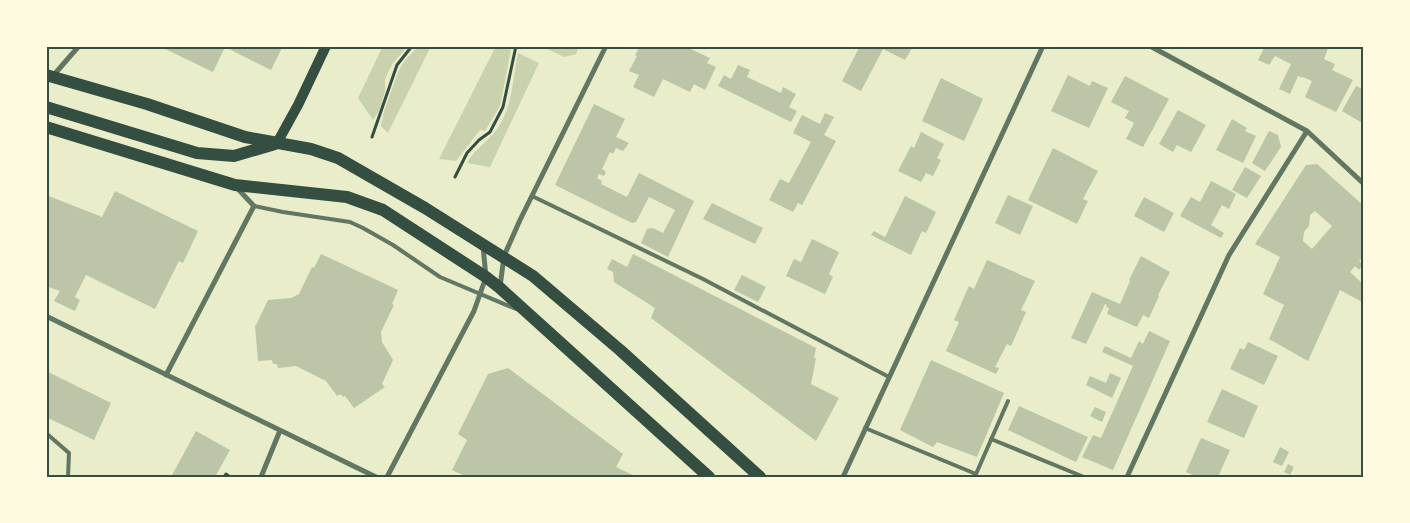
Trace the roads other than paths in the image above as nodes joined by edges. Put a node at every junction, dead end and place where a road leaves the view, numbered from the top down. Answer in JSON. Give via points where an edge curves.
{"nodes":[{"id":1,"x":79,"y":46,"type":"edge"},
{"id":2,"x":326,"y":46,"type":"edge"},
{"id":3,"x":606,"y":46,"type":"edge"},
{"id":4,"x":1043,"y":46,"type":"edge"},
{"id":5,"x":1150,"y":46,"type":"edge"},
{"id":6,"x":49,"y":76,"type":"edge"},
{"id":7,"x":46,"y":107,"type":"edge"},
{"id":8,"x":46,"y":127,"type":"edge"},
{"id":9,"x":1307,"y":131,"type":"junction"},
{"id":10,"x":277,"y":143,"type":"junction"},
{"id":11,"x":1364,"y":184,"type":"edge"},
{"id":12,"x":235,"y":185,"type":"junction"},
{"id":13,"x":532,"y":196,"type":"junction"},
{"id":14,"x":254,"y":206,"type":"junction"},
{"id":15,"x":482,"y":243,"type":"junction"},
{"id":16,"x":504,"y":256,"type":"junction"},
{"id":17,"x":486,"y":277,"type":"junction"},
{"id":18,"x":500,"y":288,"type":"junction"},
{"id":19,"x":481,"y":294,"type":"junction"},
{"id":20,"x":528,"y":314,"type":"junction"},
{"id":21,"x":46,"y":316,"type":"edge"},
{"id":22,"x":166,"y":375,"type":"junction"},
{"id":23,"x":889,"y":377,"type":"junction"},
{"id":24,"x":1008,"y":401,"type":"dead end"},
{"id":25,"x":865,"y":428,"type":"junction"},
{"id":26,"x":46,"y":433,"type":"edge"},
{"id":27,"x":279,"y":433,"type":"junction"},
{"id":28,"x":992,"y":439,"type":"junction"},
{"id":29,"x":68,"y":477,"type":"edge"},
{"id":30,"x":262,"y":477,"type":"edge"},
{"id":31,"x":376,"y":477,"type":"edge"},
{"id":32,"x":387,"y":477,"type":"edge"},
{"id":33,"x":709,"y":477,"type":"edge"},
{"id":34,"x":760,"y":477,"type":"edge"},
{"id":35,"x":843,"y":477,"type":"edge"},
{"id":36,"x":1084,"y":477,"type":"edge"},
{"id":37,"x":1127,"y":477,"type":"edge"}],
"edges":[{"from":1,"to":6,"type":"street"},
{"from":2,"to":10,"type":"main road"},
{"from":3,"to":13,"type":"street"},
{"from":4,"to":23,"type":"street"},
{"from":5,"to":9,"type":"street"},
{"from":6,"to":10,"type":"main road","via":[[245,137]]},
{"from":7,"to":10,"type":"main road","via":[[198,153],[234,156]]},
{"from":8,"to":12,"type":"main road"},
{"from":9,"to":11,"type":"street"},
{"from":9,"to":37,"type":"street","via":[[1229,256]]},
{"from":10,"to":15,"type":"main road","via":[[338,158]]},
{"from":12,"to":14,"type":"street"},
{"from":12,"to":17,"type":"main road","via":[[347,197],[390,215]]},
{"from":13,"to":16,"type":"street"},
{"from":13,"to":23,"type":"lane"},
{"from":14,"to":19,"type":"lane","via":[[350,222],[393,245],[440,277]]},
{"from":14,"to":22,"type":"street"},
{"from":15,"to":16,"type":"main road"},
{"from":15,"to":17,"type":"street"},
{"from":16,"to":18,"type":"street"},
{"from":16,"to":34,"type":"main road","via":[[550,289]]},
{"from":17,"to":18,"type":"main road"},
{"from":17,"to":19,"type":"street"},
{"from":18,"to":20,"type":"main road"},
{"from":19,"to":20,"type":"lane"},
{"from":19,"to":32,"type":"street"},
{"from":20,"to":33,"type":"main road"},
{"from":21,"to":22,"type":"street"},
{"from":22,"to":27,"type":"street"},
{"from":22,"to":31,"type":"street"},
{"from":23,"to":25,"type":"street"},
{"from":24,"to":28,"type":"lane"},
{"from":25,"to":28,"type":"lane","via":[[976,474]]},
{"from":25,"to":35,"type":"street"},
{"from":26,"to":29,"type":"lane","via":[[69,453]]},
{"from":27,"to":30,"type":"street"},
{"from":27,"to":31,"type":"street"},
{"from":28,"to":36,"type":"lane"}]}
